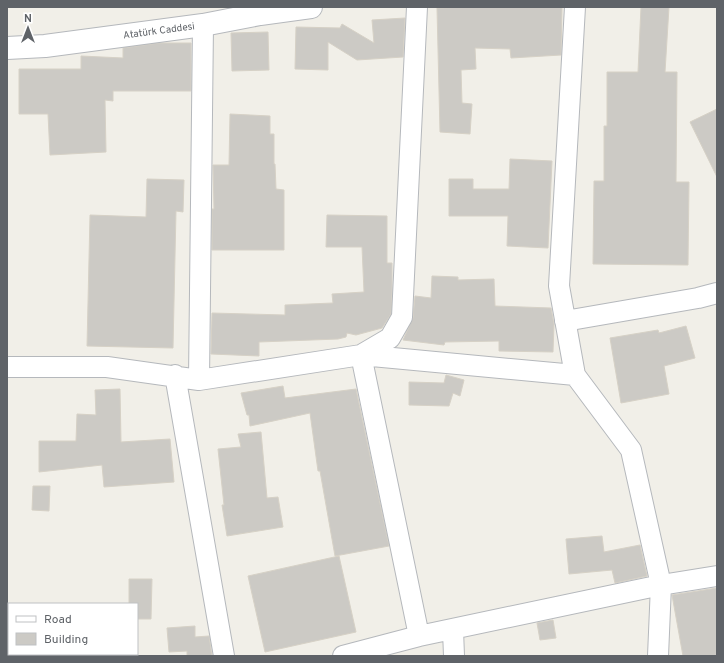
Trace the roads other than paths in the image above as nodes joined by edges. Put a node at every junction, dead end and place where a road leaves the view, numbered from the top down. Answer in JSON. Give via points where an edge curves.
{"nodes":[{"id":1,"x":311,"y":7,"type":"edge"},
{"id":2,"x":417,"y":7,"type":"edge"},
{"id":3,"x":575,"y":7,"type":"edge"},
{"id":4,"x":256,"y":11,"type":"edge"},
{"id":5,"x":204,"y":26,"type":"junction"},
{"id":6,"x":7,"y":48,"type":"edge"},
{"id":7,"x":717,"y":293,"type":"edge"},
{"id":8,"x":565,"y":321,"type":"junction"},
{"id":9,"x":361,"y":355,"type":"junction"},
{"id":10,"x":7,"y":367,"type":"edge"},
{"id":11,"x":575,"y":375,"type":"junction"},
{"id":12,"x":175,"y":376,"type":"junction"},
{"id":13,"x":199,"y":380,"type":"junction"},
{"id":14,"x":717,"y":576,"type":"edge"},
{"id":15,"x":661,"y":585,"type":"junction"},
{"id":16,"x":453,"y":630,"type":"junction"},
{"id":17,"x":419,"y":636,"type":"junction"},
{"id":18,"x":224,"y":656,"type":"edge"},
{"id":19,"x":343,"y":656,"type":"edge"},
{"id":20,"x":454,"y":656,"type":"edge"},
{"id":21,"x":658,"y":656,"type":"edge"}],
"edges":[{"from":1,"to":4,"type":"street","name":"Atatürk Caddesi"},
{"from":2,"to":9,"type":"street","via":[[402,318],[390,338]]},
{"from":3,"to":8,"type":"street","via":[[559,286]]},
{"from":4,"to":5,"type":"street","name":"Atatürk Caddesi"},
{"from":5,"to":6,"type":"street","name":"Atatürk Caddesi","via":[[45,46]]},
{"from":5,"to":13,"type":"street"},
{"from":7,"to":8,"type":"street"},
{"from":8,"to":11,"type":"street"},
{"from":9,"to":11,"type":"street"},
{"from":9,"to":13,"type":"street"},
{"from":9,"to":17,"type":"street"},
{"from":10,"to":12,"type":"street","via":[[107,367]]},
{"from":11,"to":15,"type":"street","via":[[631,450]]},
{"from":12,"to":13,"type":"street"},
{"from":12,"to":18,"type":"street"},
{"from":14,"to":15,"type":"street"},
{"from":15,"to":16,"type":"street"},
{"from":15,"to":21,"type":"street"},
{"from":16,"to":17,"type":"street"},
{"from":16,"to":20,"type":"street"},
{"from":17,"to":19,"type":"street"}]}
